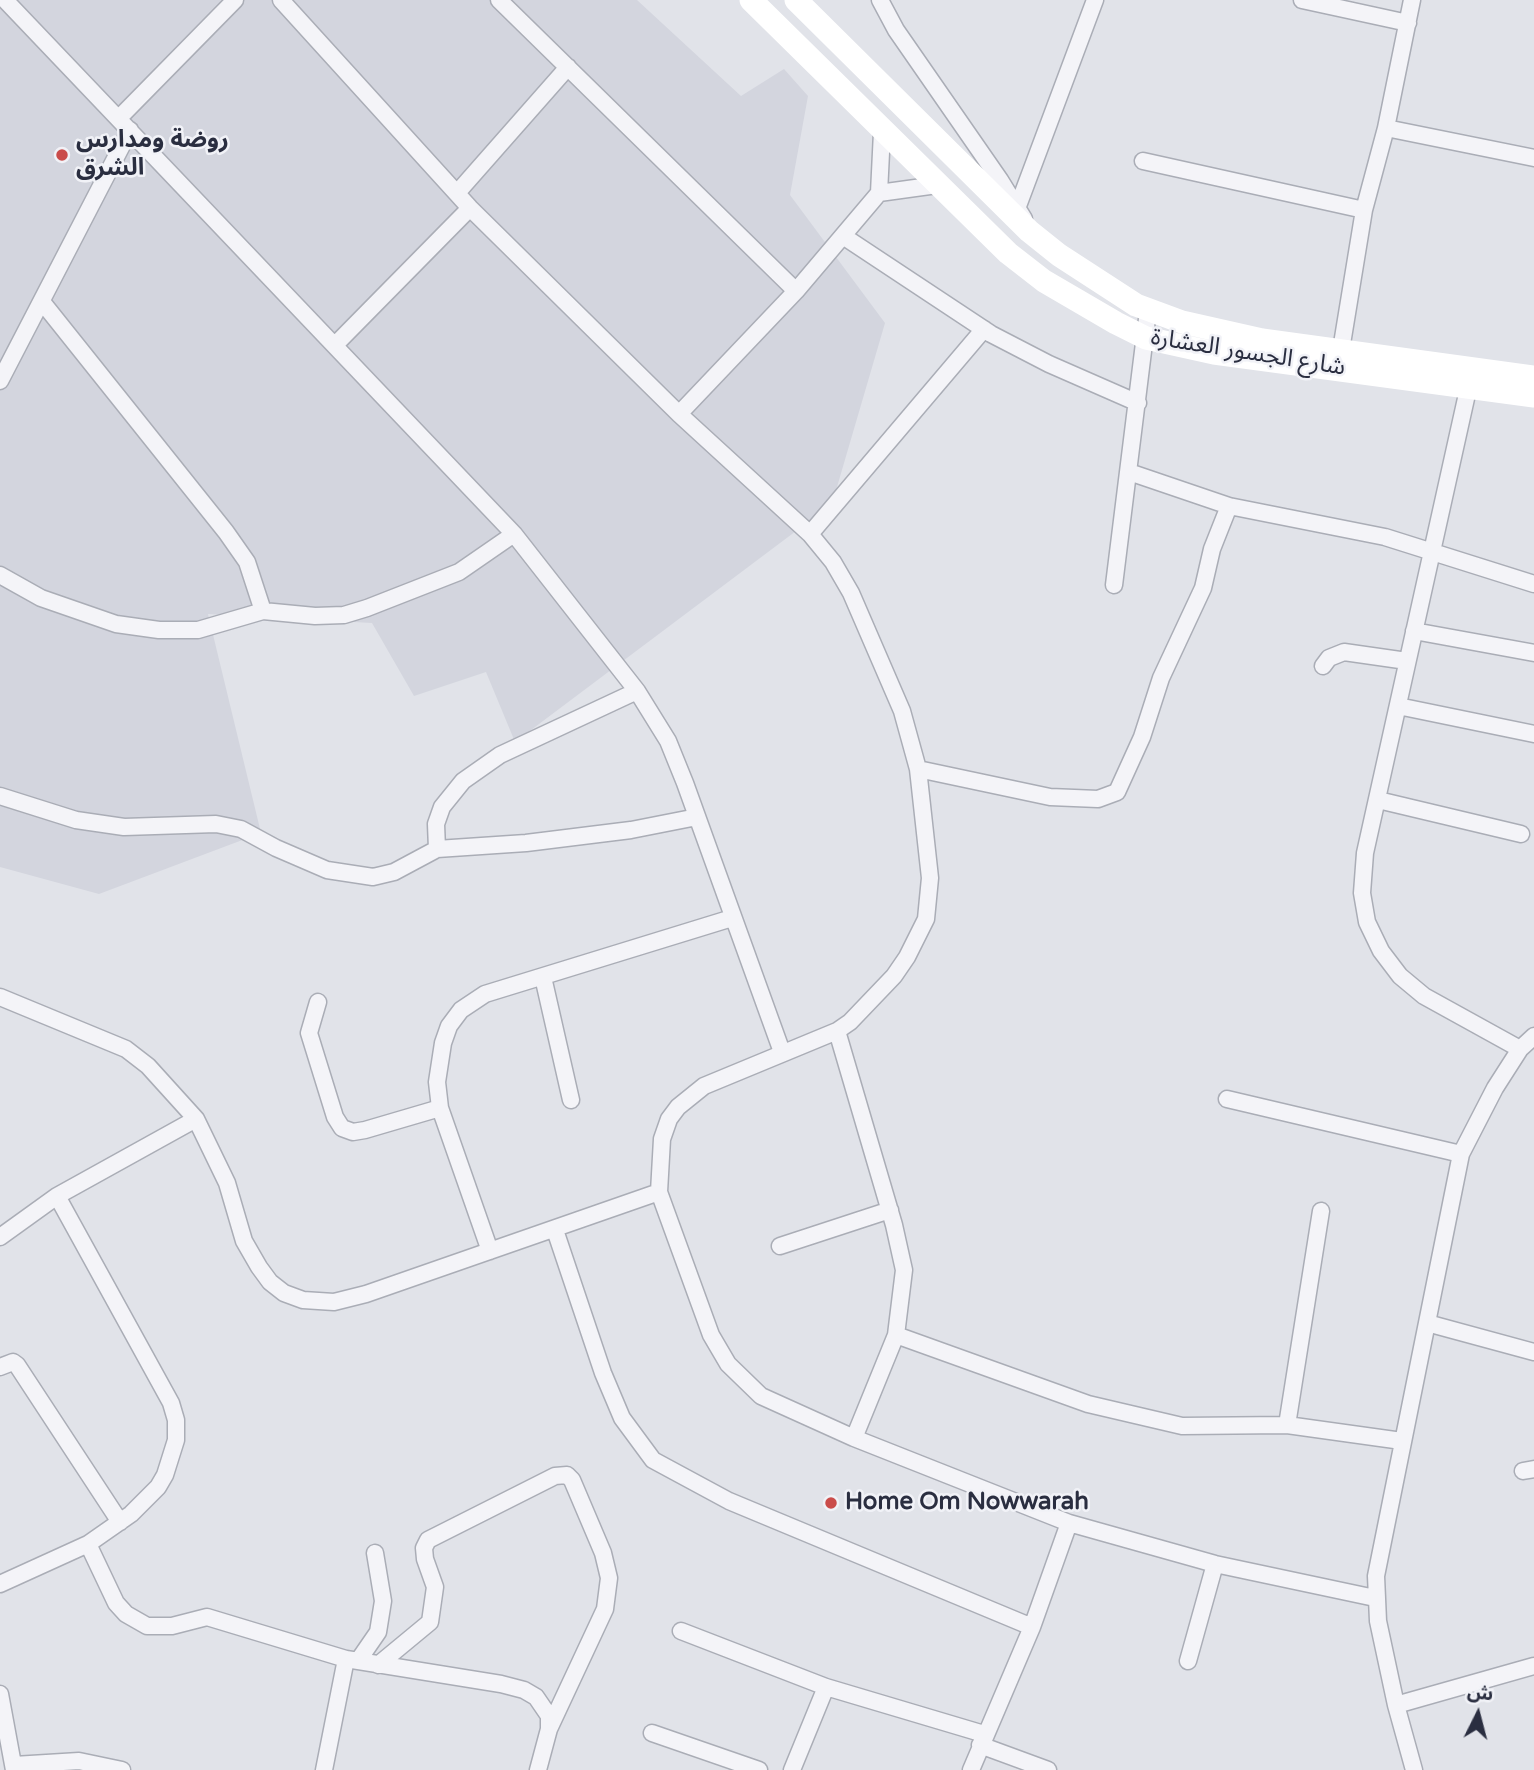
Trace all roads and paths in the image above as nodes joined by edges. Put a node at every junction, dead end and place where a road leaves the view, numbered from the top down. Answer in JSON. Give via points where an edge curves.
{"nodes":[{"id":1,"x":4,"y":0,"type":"edge"},
{"id":2,"x":235,"y":0,"type":"edge"},
{"id":3,"x":282,"y":0,"type":"edge"},
{"id":4,"x":499,"y":0,"type":"edge"},
{"id":5,"x":751,"y":0,"type":"edge"},
{"id":6,"x":796,"y":0,"type":"edge"},
{"id":7,"x":880,"y":0,"type":"edge"},
{"id":8,"x":1095,"y":0,"type":"edge"},
{"id":9,"x":1302,"y":0,"type":"edge"},
{"id":10,"x":1412,"y":0,"type":"edge"},
{"id":11,"x":0,"y":5,"type":"edge"},
{"id":12,"x":1408,"y":23,"type":"junction"},
{"id":13,"x":568,"y":67,"type":"junction"},
{"id":14,"x":125,"y":124,"type":"junction"},
{"id":15,"x":1386,"y":128,"type":"junction"},
{"id":16,"x":883,"y":132,"type":"junction"},
{"id":17,"x":1534,"y":158,"type":"edge"},
{"id":18,"x":1143,"y":161,"type":"dead end"},
{"id":19,"x":937,"y":185,"type":"junction"},
{"id":20,"x":457,"y":193,"type":"junction"},
{"id":21,"x":879,"y":193,"type":"junction"},
{"id":22,"x":1018,"y":206,"type":"junction"},
{"id":23,"x":470,"y":208,"type":"junction"},
{"id":24,"x":1364,"y":210,"type":"junction"},
{"id":25,"x":1029,"y":231,"type":"junction"},
{"id":26,"x":843,"y":236,"type":"junction"},
{"id":27,"x":796,"y":291,"type":"junction"},
{"id":28,"x":43,"y":303,"type":"junction"},
{"id":29,"x":1148,"y":311,"type":"junction"},
{"id":30,"x":984,"y":329,"type":"junction"},
{"id":31,"x":1146,"y":338,"type":"junction"},
{"id":32,"x":335,"y":345,"type":"junction"},
{"id":33,"x":1342,"y":350,"type":"junction"},
{"id":34,"x":1534,"y":377,"type":"edge"},
{"id":35,"x":0,"y":381,"type":"edge"},
{"id":36,"x":1469,"y":385,"type":"junction"},
{"id":37,"x":1534,"y":396,"type":"edge"},
{"id":38,"x":1138,"y":403,"type":"junction"},
{"id":39,"x":679,"y":414,"type":"junction"},
{"id":40,"x":1129,"y":472,"type":"junction"},
{"id":41,"x":1229,"y":506,"type":"junction"},
{"id":42,"x":514,"y":534,"type":"junction"},
{"id":43,"x":810,"y":534,"type":"junction"},
{"id":44,"x":1432,"y":553,"type":"junction"},
{"id":45,"x":0,"y":575,"type":"edge"},
{"id":46,"x":1534,"y":584,"type":"edge"},
{"id":47,"x":1114,"y":585,"type":"dead end"},
{"id":48,"x":263,"y":611,"type":"junction"},
{"id":49,"x":1414,"y":631,"type":"junction"},
{"id":50,"x":1534,"y":653,"type":"edge"},
{"id":51,"x":1407,"y":661,"type":"junction"},
{"id":52,"x":1323,"y":666,"type":"dead end"},
{"id":53,"x":638,"y":691,"type":"junction"},
{"id":54,"x":1398,"y":706,"type":"junction"},
{"id":55,"x":1534,"y":734,"type":"edge"},
{"id":56,"x":918,"y":769,"type":"junction"},
{"id":57,"x":0,"y":796,"type":"edge"},
{"id":58,"x":1378,"y":800,"type":"junction"},
{"id":59,"x":697,"y":817,"type":"junction"},
{"id":60,"x":1521,"y":834,"type":"dead end"},
{"id":61,"x":437,"y":849,"type":"junction"},
{"id":62,"x":732,"y":918,"type":"junction"},
{"id":63,"x":542,"y":977,"type":"junction"},
{"id":64,"x":0,"y":997,"type":"edge"},
{"id":65,"x":318,"y":1002,"type":"dead end"},
{"id":66,"x":837,"y":1031,"type":"junction"},
{"id":67,"x":1534,"y":1036,"type":"edge"},
{"id":68,"x":1520,"y":1049,"type":"junction"},
{"id":69,"x":782,"y":1052,"type":"junction"},
{"id":70,"x":1227,"y":1099,"type":"dead end"},
{"id":71,"x":571,"y":1100,"type":"dead end"},
{"id":72,"x":440,"y":1108,"type":"junction"},
{"id":73,"x":196,"y":1119,"type":"junction"},
{"id":74,"x":1461,"y":1154,"type":"junction"},
{"id":75,"x":659,"y":1192,"type":"junction"},
{"id":76,"x":57,"y":1196,"type":"junction"},
{"id":77,"x":890,"y":1210,"type":"junction"},
{"id":78,"x":1321,"y":1211,"type":"dead end"},
{"id":79,"x":555,"y":1230,"type":"junction"},
{"id":80,"x":0,"y":1237,"type":"edge"},
{"id":81,"x":780,"y":1246,"type":"dead end"},
{"id":82,"x":490,"y":1251,"type":"junction"},
{"id":83,"x":1427,"y":1323,"type":"junction"},
{"id":84,"x":896,"y":1335,"type":"junction"},
{"id":85,"x":1534,"y":1352,"type":"edge"},
{"id":86,"x":0,"y":1367,"type":"edge"},
{"id":87,"x":1287,"y":1425,"type":"junction"},
{"id":88,"x":854,"y":1438,"type":"junction"},
{"id":89,"x":1402,"y":1441,"type":"junction"},
{"id":90,"x":120,"y":1522,"type":"junction"},
{"id":91,"x":1069,"y":1523,"type":"junction"},
{"id":92,"x":89,"y":1544,"type":"junction"},
{"id":93,"x":375,"y":1553,"type":"dead end"},
{"id":94,"x":1215,"y":1564,"type":"junction"},
{"id":95,"x":0,"y":1584,"type":"edge"},
{"id":96,"x":1375,"y":1598,"type":"junction"},
{"id":97,"x":1032,"y":1627,"type":"junction"},
{"id":98,"x":681,"y":1631,"type":"dead end"},
{"id":99,"x":352,"y":1660,"type":"junction"},
{"id":100,"x":1188,"y":1661,"type":"dead end"},
{"id":101,"x":378,"y":1665,"type":"junction"},
{"id":102,"x":1534,"y":1666,"type":"edge"},
{"id":103,"x":826,"y":1687,"type":"junction"},
{"id":104,"x":0,"y":1694,"type":"edge"},
{"id":105,"x":1396,"y":1704,"type":"junction"},
{"id":106,"x":549,"y":1729,"type":"junction"},
{"id":107,"x":653,"y":1733,"type":"dead end"},
{"id":108,"x":982,"y":1739,"type":"junction"},
{"id":109,"x":14,"y":1768,"type":"edge"},
{"id":110,"x":122,"y":1770,"type":"edge"},
{"id":111,"x":324,"y":1770,"type":"edge"},
{"id":112,"x":538,"y":1770,"type":"edge"},
{"id":113,"x":759,"y":1770,"type":"edge"},
{"id":114,"x":792,"y":1770,"type":"edge"},
{"id":115,"x":971,"y":1770,"type":"edge"},
{"id":116,"x":1048,"y":1770,"type":"edge"},
{"id":117,"x":1414,"y":1770,"type":"edge"}],
"edges":[{"from":1,"to":11,"type":"street"},
{"from":1,"to":14,"type":"street"},
{"from":2,"to":14,"type":"street"},
{"from":3,"to":20,"type":"street"},
{"from":4,"to":13,"type":"street"},
{"from":5,"to":16,"type":"main road","name":"شارع الجسور العشارة"},
{"from":6,"to":25,"type":"main road","name":"شارع الجسور العشارة"},
{"from":7,"to":22,"type":"street","via":[[895,30]]},
{"from":8,"to":22,"type":"street"},
{"from":9,"to":12,"type":"street"},
{"from":10,"to":12,"type":"street"},
{"from":12,"to":15,"type":"street"},
{"from":13,"to":20,"type":"street"},
{"from":13,"to":27,"type":"street"},
{"from":14,"to":28,"type":"street"},
{"from":14,"to":32,"type":"street"},
{"from":15,"to":17,"type":"street"},
{"from":15,"to":24,"type":"street"},
{"from":16,"to":19,"type":"main road","name":"شارع الجسور العشارة"},
{"from":16,"to":21,"type":"street"},
{"from":18,"to":24,"type":"street"},
{"from":19,"to":21,"type":"street"},
{"from":19,"to":31,"type":"main road","name":"شارع الجسور العشارة","via":[[1044,281]]},
{"from":20,"to":23,"type":"street"},
{"from":21,"to":26,"type":"street"},
{"from":22,"to":25,"type":"street"},
{"from":23,"to":32,"type":"street"},
{"from":23,"to":39,"type":"street"},
{"from":24,"to":33,"type":"street"},
{"from":25,"to":29,"type":"main road","name":"شارع الجسور العشارة"},
{"from":26,"to":27,"type":"street"},
{"from":26,"to":30,"type":"street"},
{"from":27,"to":39,"type":"street"},
{"from":28,"to":35,"type":"street"},
{"from":28,"to":48,"type":"street","via":[[226,532],[247,562]]},
{"from":29,"to":31,"type":"street"},
{"from":29,"to":33,"type":"main road","name":"شارع الجسور العشارة","via":[[1223,332]]},
{"from":30,"to":38,"type":"street"},
{"from":30,"to":43,"type":"street"},
{"from":31,"to":36,"type":"main road","name":"شارع الجسور العشارة","via":[[1214,353]]},
{"from":31,"to":38,"type":"street"},
{"from":32,"to":42,"type":"street"},
{"from":33,"to":34,"type":"main road","name":"شارع الجسور العشارة"},
{"from":36,"to":37,"type":"main road","name":"شارع الجسور العشارة"},
{"from":36,"to":44,"type":"street"},
{"from":38,"to":40,"type":"street"},
{"from":39,"to":43,"type":"street"},
{"from":40,"to":41,"type":"street"},
{"from":40,"to":47,"type":"street"},
{"from":41,"to":44,"type":"street","via":[[1385,537]]},
{"from":41,"to":56,"type":"street","via":[[1203,588],[1161,678],[1142,737],[1117,792],[1098,799],[1051,796]]},
{"from":42,"to":48,"type":"street","via":[[459,572],[367,608],[315,616]]},
{"from":42,"to":53,"type":"street"},
{"from":43,"to":56,"type":"street","via":[[833,562],[864,619],[902,711]]},
{"from":44,"to":46,"type":"street"},
{"from":44,"to":49,"type":"street"},
{"from":45,"to":48,"type":"street","via":[[75,612],[159,630],[198,631]]},
{"from":49,"to":50,"type":"street"},
{"from":49,"to":51,"type":"street"},
{"from":51,"to":52,"type":"street","via":[[1344,652]]},
{"from":51,"to":54,"type":"street"},
{"from":53,"to":59,"type":"street","via":[[668,741]]},
{"from":53,"to":61,"type":"street","via":[[500,755],[463,781],[442,807],[436,824]]},
{"from":54,"to":55,"type":"street"},
{"from":54,"to":58,"type":"street"},
{"from":56,"to":66,"type":"street","via":[[930,878],[926,919],[894,976],[861,1013]]},
{"from":57,"to":61,"type":"street","via":[[76,820],[124,827],[216,824],[241,829],[327,870],[349,875],[373,877],[394,872]]},
{"from":58,"to":60,"type":"street"},
{"from":58,"to":68,"type":"street","via":[[1362,893],[1367,922],[1381,951],[1424,996]]},
{"from":59,"to":61,"type":"street","via":[[526,843]]},
{"from":59,"to":62,"type":"street"},
{"from":62,"to":63,"type":"street"},
{"from":62,"to":69,"type":"street"},
{"from":63,"to":71,"type":"street"},
{"from":63,"to":72,"type":"street","via":[[485,993],[461,1010],[443,1043],[437,1082]]},
{"from":64,"to":73,"type":"street","via":[[126,1049],[148,1066]]},
{"from":65,"to":72,"type":"street","via":[[309,1033],[342,1128],[365,1130]]},
{"from":66,"to":69,"type":"street"},
{"from":66,"to":77,"type":"street"},
{"from":67,"to":68,"type":"street"},
{"from":68,"to":74,"type":"street"},
{"from":69,"to":75,"type":"street","via":[[704,1086],[678,1107],[662,1139]]},
{"from":70,"to":74,"type":"street"},
{"from":72,"to":82,"type":"street"},
{"from":73,"to":76,"type":"street"},
{"from":73,"to":82,"type":"street","via":[[227,1183],[244,1241],[270,1282],[284,1293],[303,1300],[334,1302]]},
{"from":74,"to":83,"type":"street"},
{"from":75,"to":79,"type":"street"},
{"from":75,"to":88,"type":"street","via":[[711,1335],[728,1364],[761,1396]]},
{"from":76,"to":80,"type":"street"},
{"from":76,"to":90,"type":"street","via":[[171,1403],[176,1420],[176,1440],[166,1475]]},
{"from":77,"to":81,"type":"street"},
{"from":77,"to":84,"type":"street","via":[[904,1270]]},
{"from":78,"to":87,"type":"street"},
{"from":79,"to":82,"type":"street"},
{"from":79,"to":97,"type":"street","via":[[622,1418],[653,1460],[729,1501]]},
{"from":83,"to":85,"type":"street"},
{"from":83,"to":89,"type":"street"},
{"from":84,"to":87,"type":"street","via":[[1088,1404],[1182,1426]]},
{"from":84,"to":88,"type":"street"},
{"from":86,"to":90,"type":"street","via":[[17,1365]]},
{"from":87,"to":89,"type":"street"},
{"from":88,"to":91,"type":"street"},
{"from":89,"to":96,"type":"street"},
{"from":90,"to":92,"type":"street"},
{"from":91,"to":94,"type":"street"},
{"from":91,"to":97,"type":"street"},
{"from":92,"to":95,"type":"street"},
{"from":92,"to":99,"type":"street","via":[[116,1603],[147,1626],[172,1626],[207,1617]]},
{"from":93,"to":99,"type":"street","via":[[383,1601],[378,1632]]},
{"from":94,"to":96,"type":"street"},
{"from":94,"to":100,"type":"street"},
{"from":96,"to":105,"type":"street"},
{"from":97,"to":108,"type":"street"},
{"from":98,"to":103,"type":"street"},
{"from":99,"to":101,"type":"street"},
{"from":99,"to":111,"type":"street"},
{"from":101,"to":106,"type":"street","via":[[524,1690],[545,1707]]},
{"from":101,"to":106,"type":"street","via":[[430,1622],[435,1587],[425,1559],[428,1541],[555,1476],[566,1475],[603,1553],[609,1578],[605,1609]]},
{"from":102,"to":105,"type":"street"},
{"from":103,"to":108,"type":"street"},
{"from":103,"to":114,"type":"street"},
{"from":104,"to":109,"type":"street"},
{"from":105,"to":117,"type":"street"},
{"from":106,"to":112,"type":"street"},
{"from":107,"to":113,"type":"street"},
{"from":108,"to":115,"type":"street"},
{"from":108,"to":116,"type":"street"},
{"from":109,"to":110,"type":"street","via":[[79,1761]]}]}
